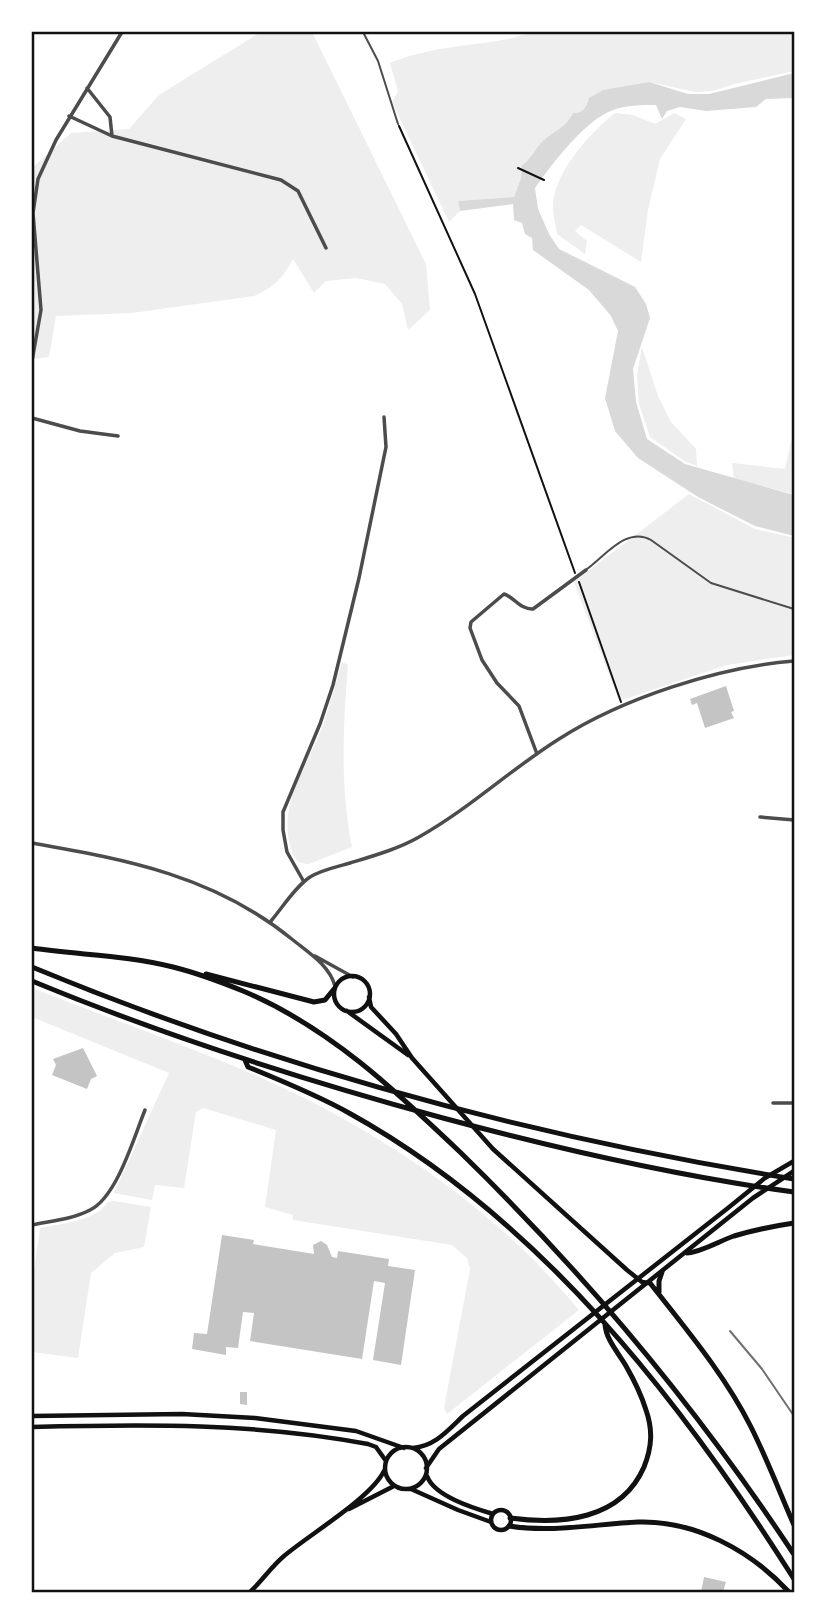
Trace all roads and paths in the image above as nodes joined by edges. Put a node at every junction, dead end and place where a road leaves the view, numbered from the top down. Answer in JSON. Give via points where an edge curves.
{"nodes":[{"id":1,"x":122,"y":32,"type":"edge"},
{"id":2,"x":363,"y":32,"type":"edge"},
{"id":3,"x":88,"y":89,"type":"junction"},
{"id":4,"x":69,"y":116,"type":"junction"},
{"id":5,"x":398,"y":124,"type":"joint"},
{"id":6,"x":113,"y":136,"type":"junction"},
{"id":7,"x":517,"y":169,"type":"dead end"},
{"id":8,"x":544,"y":180,"type":"dead end"},
{"id":9,"x":326,"y":248,"type":"dead end"},
{"id":10,"x":32,"y":361,"type":"edge"},
{"id":11,"x":384,"y":417,"type":"dead end"},
{"id":12,"x":32,"y":418,"type":"edge"},
{"id":13,"x":118,"y":436,"type":"dead end"},
{"id":14,"x":586,"y":570,"type":"joint"},
{"id":15,"x":576,"y":576,"type":"junction"},
{"id":16,"x":794,"y":609,"type":"edge"},
{"id":17,"x":794,"y":661,"type":"edge"},
{"id":18,"x":622,"y":706,"type":"junction"},
{"id":19,"x":537,"y":754,"type":"junction"},
{"id":20,"x":760,"y":817,"type":"dead end"},
{"id":21,"x":794,"y":820,"type":"edge"},
{"id":22,"x":32,"y":843,"type":"edge"},
{"id":23,"x":304,"y":881,"type":"junction"},
{"id":24,"x":271,"y":921,"type":"junction"},
{"id":25,"x":32,"y":948,"type":"edge"},
{"id":26,"x":313,"y":955,"type":"junction"},
{"id":27,"x":32,"y":967,"type":"edge"},
{"id":28,"x":183,"y":970,"type":"junction"},
{"id":29,"x":353,"y":977,"type":"junction"},
{"id":30,"x":32,"y":981,"type":"edge"},
{"id":31,"x":335,"y":988,"type":"junction"},
{"id":32,"x":369,"y":997,"type":"junction"},
{"id":33,"x":346,"y":1011,"type":"junction"},
{"id":34,"x":412,"y":1058,"type":"junction"},
{"id":35,"x":245,"y":1060,"type":"junction"},
{"id":36,"x":794,"y":1102,"type":"edge"},
{"id":37,"x":773,"y":1103,"type":"dead end"},
{"id":38,"x":145,"y":1110,"type":"dead end"},
{"id":39,"x":793,"y":1161,"type":"edge"},
{"id":40,"x":794,"y":1171,"type":"edge"},
{"id":41,"x":794,"y":1179,"type":"edge"},
{"id":42,"x":794,"y":1192,"type":"edge"},
{"id":43,"x":794,"y":1223,"type":"edge"},
{"id":44,"x":32,"y":1225,"type":"edge"},
{"id":45,"x":687,"y":1253,"type":"junction"},
{"id":46,"x":662,"y":1272,"type":"joint"},
{"id":47,"x":639,"y":1279,"type":"junction"},
{"id":48,"x":654,"y":1281,"type":"junction"},
{"id":49,"x":605,"y":1324,"type":"junction"},
{"id":50,"x":182,"y":1414,"type":"junction"},
{"id":51,"x":85,"y":1415,"type":"junction"},
{"id":52,"x":32,"y":1416,"type":"edge"},
{"id":53,"x":277,"y":1420,"type":"junction"},
{"id":54,"x":181,"y":1425,"type":"junction"},
{"id":55,"x":84,"y":1426,"type":"junction"},
{"id":56,"x":32,"y":1427,"type":"edge"},
{"id":57,"x":276,"y":1430,"type":"junction"},
{"id":58,"x":404,"y":1448,"type":"junction"},
{"id":59,"x":413,"y":1448,"type":"junction"},
{"id":60,"x":386,"y":1461,"type":"junction"},
{"id":61,"x":426,"y":1468,"type":"junction"},
{"id":62,"x":384,"y":1471,"type":"junction"},
{"id":63,"x":426,"y":1474,"type":"junction"},
{"id":64,"x":394,"y":1486,"type":"junction"},
{"id":65,"x":410,"y":1488,"type":"junction"},
{"id":66,"x":339,"y":1514,"type":"junction"},
{"id":67,"x":494,"y":1514,"type":"junction"},
{"id":68,"x":510,"y":1518,"type":"junction"},
{"id":69,"x":491,"y":1522,"type":"junction"},
{"id":70,"x":794,"y":1525,"type":"edge"},
{"id":71,"x":509,"y":1526,"type":"junction"},
{"id":72,"x":794,"y":1554,"type":"edge"},
{"id":73,"x":794,"y":1578,"type":"edge"},
{"id":74,"x":253,"y":1591,"type":"edge"},
{"id":75,"x":789,"y":1592,"type":"edge"}],
"edges":[{"from":1,"to":3,"type":"street"},
{"from":2,"to":5,"type":"lane","via":[[378,61]]},
{"from":3,"to":4,"type":"street"},
{"from":3,"to":6,"type":"street","via":[[110,117]]},
{"from":4,"to":6,"type":"street"},
{"from":4,"to":10,"type":"street","via":[[38,179],[33,213],[41,310]]},
{"from":5,"to":15,"type":"path","via":[[475,294]]},
{"from":6,"to":9,"type":"street","via":[[281,180],[298,191]]},
{"from":7,"to":8,"type":"path"},
{"from":11,"to":23,"type":"street","via":[[386,447],[340,657],[320,724],[283,812],[287,852]]},
{"from":12,"to":13,"type":"street"},
{"from":14,"to":15,"type":"street"},
{"from":14,"to":16,"type":"lane","via":[[623,540],[646,537],[711,583]]},
{"from":15,"to":18,"type":"path"},
{"from":15,"to":19,"type":"street","via":[[529,610],[511,596],[496,597],[471,622],[482,660],[519,706]]},
{"from":17,"to":18,"type":"street","via":[[722,672]]},
{"from":18,"to":19,"type":"street","via":[[582,724]]},
{"from":19,"to":23,"type":"street","via":[[424,834]]},
{"from":20,"to":21,"type":"street"},
{"from":22,"to":24,"type":"street","via":[[165,871],[232,898]]},
{"from":23,"to":24,"type":"street"},
{"from":24,"to":26,"type":"street"},
{"from":25,"to":28,"type":"main road"},
{"from":26,"to":29,"type":"street"},
{"from":26,"to":31,"type":"street","via":[[331,974]]},
{"from":27,"to":41,"type":"main road","via":[[210,1034],[355,1081],[620,1148]]},
{"from":28,"to":31,"type":"main road","via":[[314,1002],[325,1000]]},
{"from":28,"to":72,"type":"main road","via":[[242,990],[307,1023],[377,1076],[443,1136],[614,1315],[698,1419]]},
{"from":29,"to":31,"type":"main road","via":[[342,979]]},
{"from":29,"to":32,"type":"main road","via":[[365,982]]},
{"from":30,"to":35,"type":"main road"},
{"from":31,"to":33,"type":"main road","via":[[336,1003]]},
{"from":32,"to":33,"type":"main road","via":[[362,1009]]},
{"from":32,"to":34,"type":"main road","via":[[371,1007]]},
{"from":33,"to":34,"type":"main road"},
{"from":34,"to":47,"type":"main road","via":[[512,1168]]},
{"from":35,"to":42,"type":"main road","via":[[508,1135]]},
{"from":35,"to":49,"type":"main road","via":[[248,1066],[349,1113],[432,1165],[514,1231]]},
{"from":36,"to":37,"type":"street"},
{"from":38,"to":44,"type":"street","via":[[106,1199],[81,1214]]},
{"from":39,"to":47,"type":"main road","via":[[765,1178]]},
{"from":40,"to":45,"type":"main road"},
{"from":43,"to":45,"type":"main road","via":[[744,1233]]},
{"from":45,"to":46,"type":"main road"},
{"from":46,"to":48,"type":"main road"},
{"from":47,"to":48,"type":"main road"},
{"from":47,"to":59,"type":"main road","via":[[437,1441]]},
{"from":48,"to":61,"type":"main road","via":[[439,1449]]},
{"from":48,"to":70,"type":"main road","via":[[751,1426]]},
{"from":49,"to":68,"type":"main road","via":[[606,1335],[649,1417],[652,1442],[643,1470],[628,1493],[597,1513],[548,1521]]},
{"from":49,"to":73,"type":"main road","via":[[696,1437]]},
{"from":50,"to":51,"type":"main road"},
{"from":50,"to":53,"type":"main road"},
{"from":50,"to":54,"type":"main road"},
{"from":51,"to":52,"type":"main road"},
{"from":51,"to":55,"type":"main road"},
{"from":53,"to":57,"type":"main road"},
{"from":53,"to":58,"type":"main road","via":[[356,1431]]},
{"from":54,"to":55,"type":"main road"},
{"from":54,"to":57,"type":"main road"},
{"from":55,"to":56,"type":"main road"},
{"from":57,"to":60,"type":"main road","via":[[368,1444]]},
{"from":58,"to":59,"type":"main road"},
{"from":58,"to":60,"type":"main road","via":[[392,1452]]},
{"from":59,"to":61,"type":"main road","via":[[424,1457]]},
{"from":60,"to":62,"type":"main road"},
{"from":61,"to":63,"type":"main road"},
{"from":62,"to":64,"type":"main road"},
{"from":62,"to":66,"type":"main road"},
{"from":63,"to":65,"type":"main road"},
{"from":63,"to":67,"type":"main road","via":[[436,1489]]},
{"from":64,"to":65,"type":"main road"},
{"from":64,"to":66,"type":"main road"},
{"from":65,"to":69,"type":"main road"},
{"from":66,"to":74,"type":"main road","via":[[282,1558]]},
{"from":67,"to":68,"type":"main road","via":[[503,1511]]},
{"from":67,"to":69,"type":"main road"},
{"from":68,"to":71,"type":"main road"},
{"from":69,"to":71,"type":"main road","via":[[499,1530]]},
{"from":71,"to":75,"type":"main road","via":[[548,1529],[648,1522],[691,1529],[752,1560]]}]}
